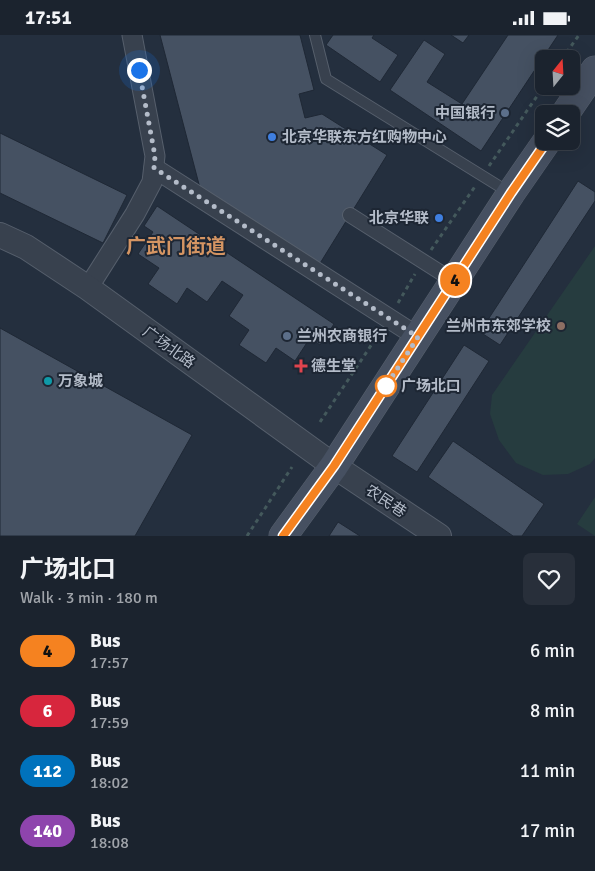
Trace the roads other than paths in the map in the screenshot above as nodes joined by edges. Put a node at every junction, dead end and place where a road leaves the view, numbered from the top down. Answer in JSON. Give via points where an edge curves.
{"nodes":[{"id":1,"x":132,"y":35,"type":"edge"},
{"id":2,"x":315,"y":35,"type":"edge"},
{"id":3,"x":595,"y":71,"type":"edge"},
{"id":4,"x":571,"y":105,"type":"edge"},
{"id":5,"x":540,"y":150,"type":"edge"},
{"id":6,"x":154,"y":168,"type":"junction"},
{"id":7,"x":511,"y":193,"type":"junction"},
{"id":8,"x":350,"y":215,"type":"dead end"},
{"id":9,"x":0,"y":235,"type":"edge"},
{"id":10,"x":454,"y":281,"type":"junction"},
{"id":11,"x":88,"y":288,"type":"junction"},
{"id":12,"x":418,"y":337,"type":"junction"},
{"id":13,"x":334,"y":466,"type":"junction"},
{"id":14,"x":283,"y":536,"type":"edge"},
{"id":15,"x":439,"y":536,"type":"edge"}],
"edges":[{"from":1,"to":6,"type":"street","via":[[155,156]]},
{"from":2,"to":7,"type":"lane","via":[[326,79]]},
{"from":3,"to":4,"type":"main road"},
{"from":5,"to":7,"type":"main road"},
{"from":6,"to":11,"type":"street","via":[[152,182],[139,206]]},
{"from":6,"to":12,"type":"street"},
{"from":7,"to":10,"type":"main road"},
{"from":8,"to":10,"type":"street"},
{"from":9,"to":11,"type":"street","name":"广场北路","via":[[26,247]]},
{"from":10,"to":12,"type":"main road"},
{"from":11,"to":13,"type":"street","name":"广场北路"},
{"from":12,"to":13,"type":"main road"},
{"from":13,"to":14,"type":"main road"},
{"from":13,"to":15,"type":"street","name":"农民巷"}]}
